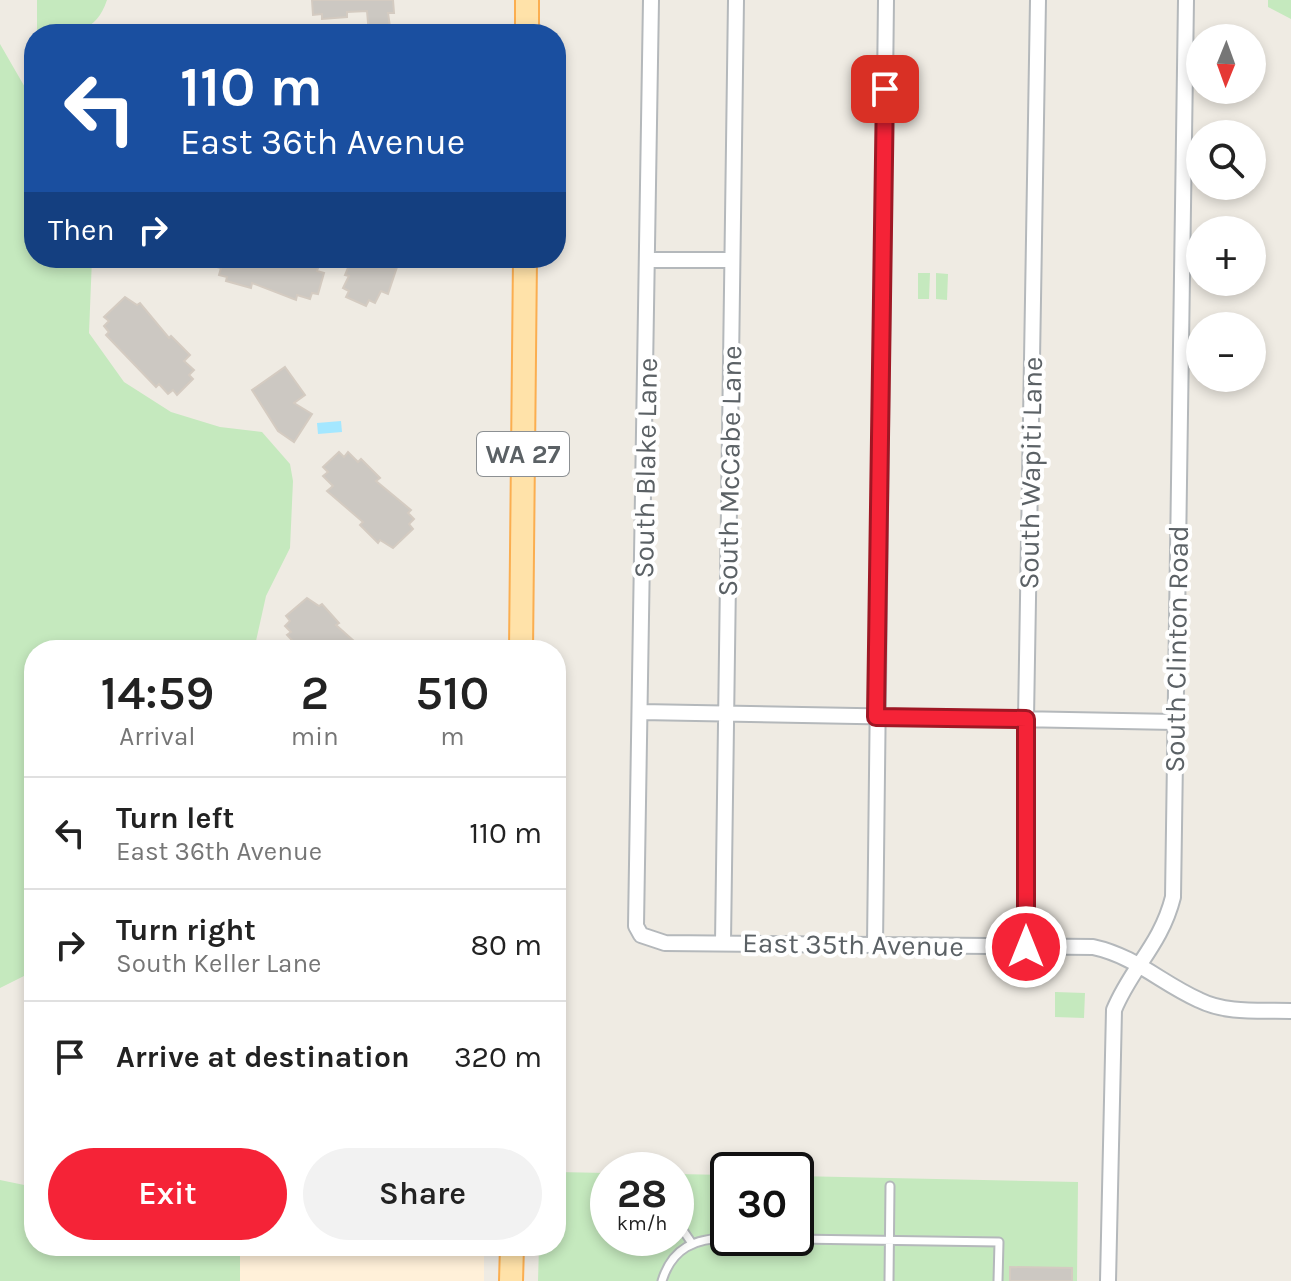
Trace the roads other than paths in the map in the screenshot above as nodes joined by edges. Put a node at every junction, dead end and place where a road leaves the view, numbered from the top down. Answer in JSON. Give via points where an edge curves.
{"nodes":[{"id":1,"x":527,"y":0,"type":"edge"},
{"id":2,"x":651,"y":0,"type":"edge"},
{"id":3,"x":736,"y":0,"type":"edge"},
{"id":4,"x":886,"y":0,"type":"edge"},
{"id":5,"x":1038,"y":0,"type":"edge"},
{"id":6,"x":1186,"y":0,"type":"edge"},
{"id":7,"x":527,"y":24,"type":"edge"},
{"id":8,"x":648,"y":260,"type":"junction"},
{"id":9,"x":732,"y":260,"type":"junction"},
{"id":10,"x":525,"y":268,"type":"edge"},
{"id":11,"x":521,"y":640,"type":"edge"},
{"id":12,"x":641,"y":712,"type":"junction"},
{"id":13,"x":726,"y":712,"type":"junction"},
{"id":14,"x":876,"y":717,"type":"junction"},
{"id":15,"x":1026,"y":719,"type":"junction"},
{"id":16,"x":1175,"y":722,"type":"junction"},
{"id":17,"x":641,"y":935,"type":"joint"},
{"id":18,"x":723,"y":942,"type":"junction"},
{"id":19,"x":875,"y":945,"type":"junction"},
{"id":20,"x":1026,"y":947,"type":"junction"},
{"id":21,"x":1142,"y":964,"type":"junction"},
{"id":22,"x":1291,"y":1011,"type":"edge"},
{"id":23,"x":890,"y":1186,"type":"dead end"},
{"id":24,"x":814,"y":1239,"type":"edge"},
{"id":25,"x":889,"y":1240,"type":"junction"},
{"id":26,"x":512,"y":1256,"type":"edge"},
{"id":27,"x":676,"y":1256,"type":"edge"},
{"id":28,"x":511,"y":1281,"type":"edge"},
{"id":29,"x":662,"y":1281,"type":"edge"},
{"id":30,"x":889,"y":1281,"type":"edge"},
{"id":31,"x":998,"y":1281,"type":"edge"},
{"id":32,"x":1108,"y":1281,"type":"edge"}],
"edges":[{"from":1,"to":7,"type":"main road"},
{"from":2,"to":8,"type":"street","name":"South Blake Lane"},
{"from":3,"to":9,"type":"street","name":"South McCabe Lane"},
{"from":4,"to":14,"type":"street"},
{"from":5,"to":15,"type":"street","name":"South Wapiti Lane"},
{"from":6,"to":16,"type":"street","name":"South Clinton Road"},
{"from":8,"to":9,"type":"street"},
{"from":8,"to":12,"type":"street","name":"South Blake Lane"},
{"from":9,"to":13,"type":"street","name":"South McCabe Lane"},
{"from":10,"to":11,"type":"main road","number":"WA 27"},
{"from":12,"to":13,"type":"street"},
{"from":12,"to":17,"type":"street","name":"South Blake Lane","via":[[636,926]]},
{"from":13,"to":14,"type":"street"},
{"from":13,"to":18,"type":"street","name":"South McCabe Lane"},
{"from":14,"to":15,"type":"street"},
{"from":14,"to":19,"type":"street"},
{"from":15,"to":16,"type":"street"},
{"from":15,"to":20,"type":"street","name":"South Wapiti Lane"},
{"from":16,"to":21,"type":"street","name":"South Clinton Road","via":[[1173,897],[1165,926]]},
{"from":17,"to":18,"type":"street","name":"East 35th Avenue","via":[[665,943]]},
{"from":18,"to":19,"type":"street","name":"East 35th Avenue"},
{"from":19,"to":20,"type":"street","name":"East 35th Avenue"},
{"from":20,"to":21,"type":"street","name":"East 35th Avenue","via":[[1093,947]]},
{"from":21,"to":22,"type":"street","name":"East 35th Avenue","via":[[1215,1007]]},
{"from":21,"to":32,"type":"street","name":"South Clinton Road","via":[[1114,1010]]},
{"from":23,"to":25,"type":"lane"},
{"from":24,"to":25,"type":"lane"},
{"from":25,"to":30,"type":"lane"},
{"from":25,"to":31,"type":"lane","via":[[999,1242]]},
{"from":26,"to":28,"type":"main road"},
{"from":27,"to":29,"type":"lane"}]}
